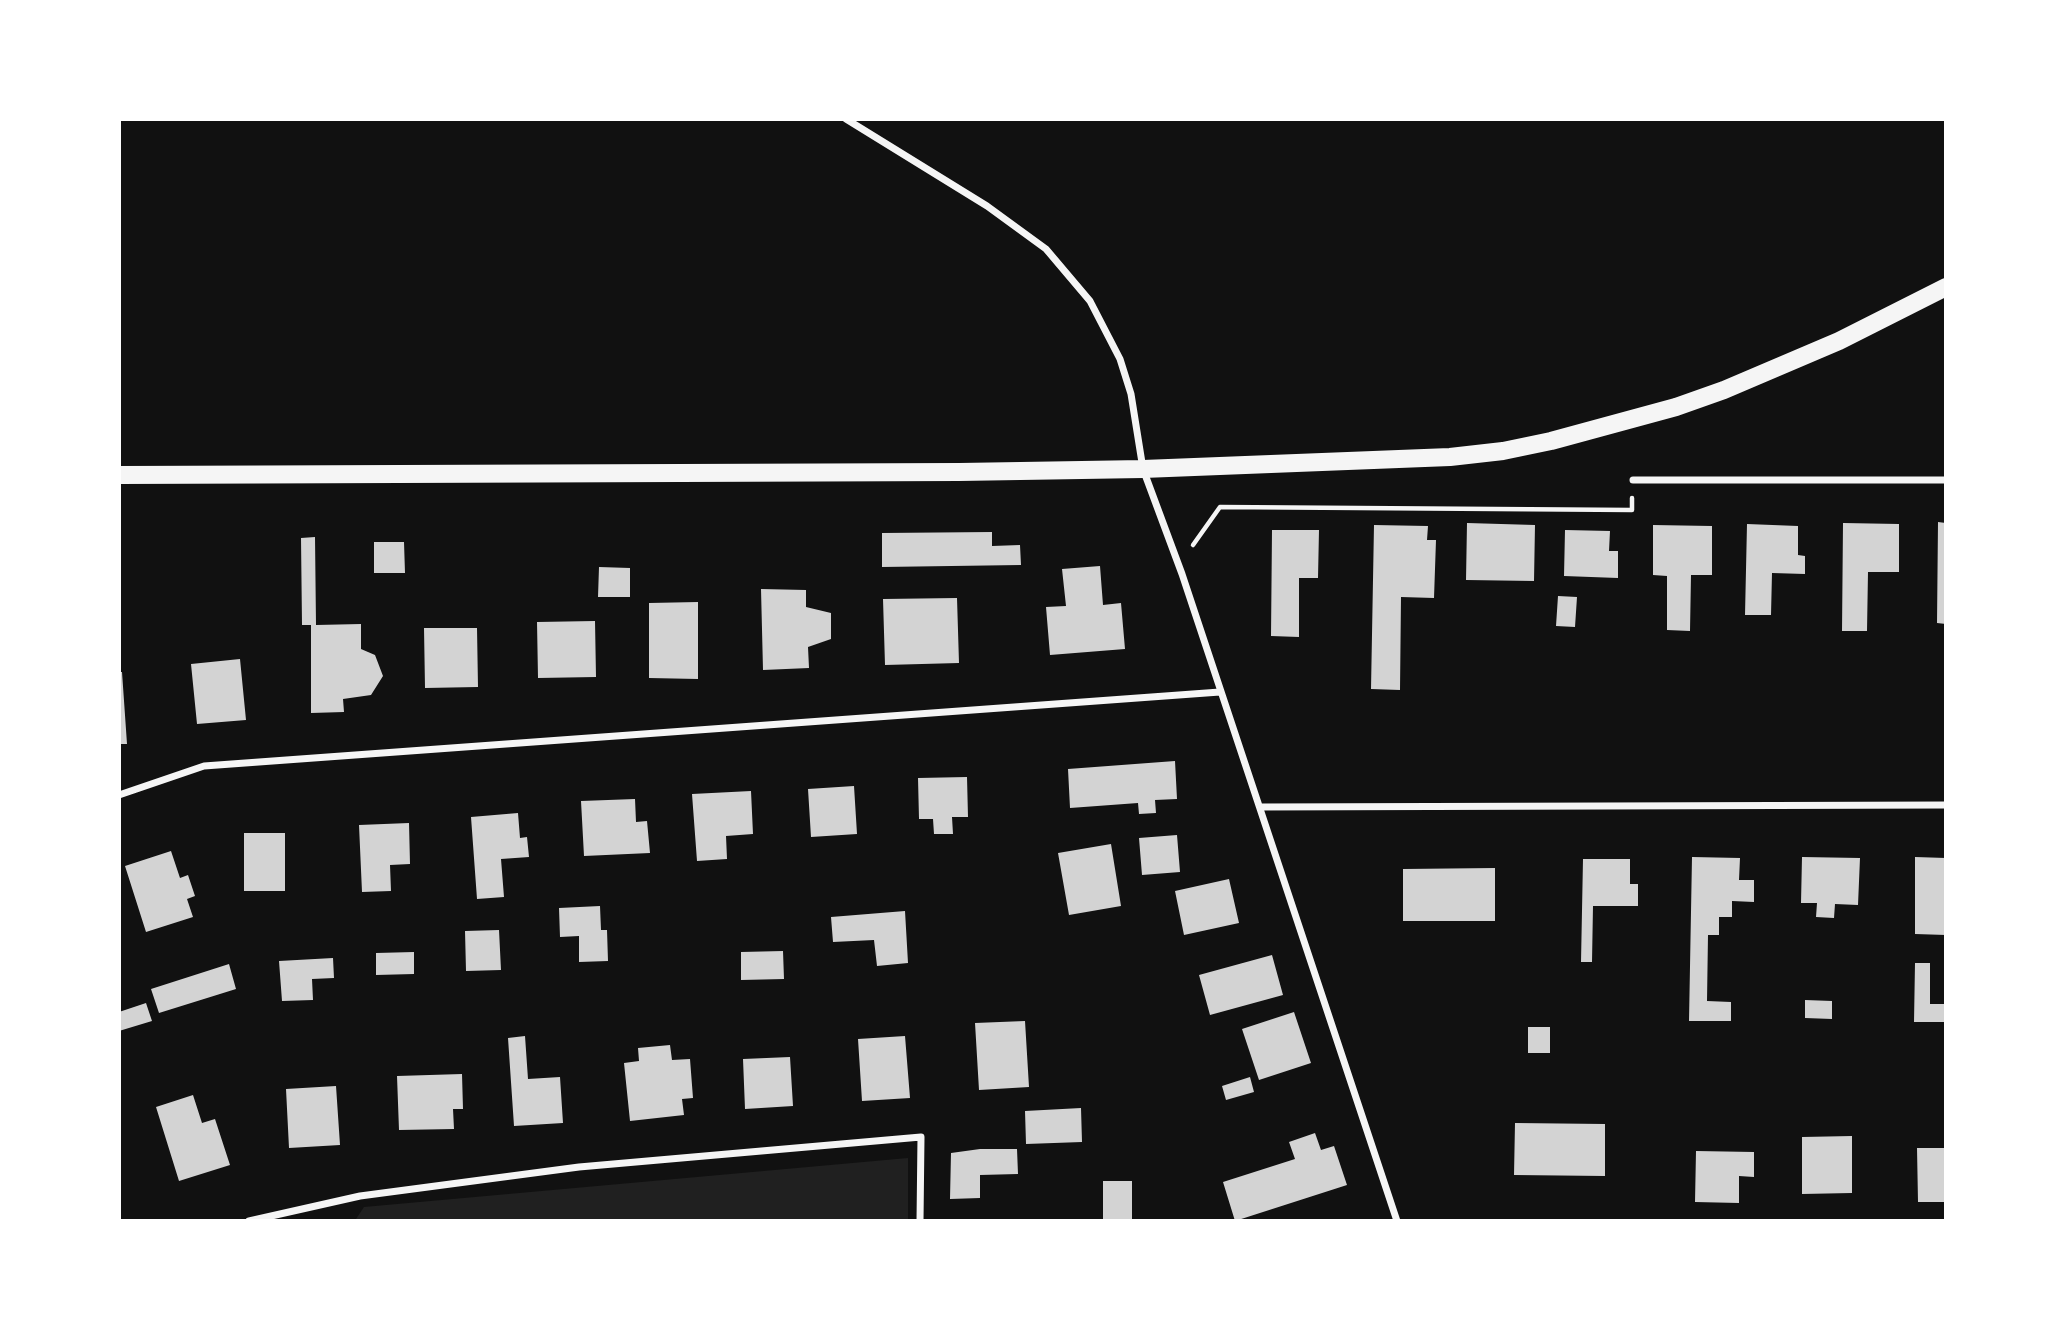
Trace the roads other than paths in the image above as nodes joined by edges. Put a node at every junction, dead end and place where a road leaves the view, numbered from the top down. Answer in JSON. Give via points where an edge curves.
{"nodes":[{"id":1,"x":846,"y":119,"type":"edge"},
{"id":2,"x":1946,"y":287,"type":"edge"},
{"id":3,"x":1143,"y":469,"type":"junction"},
{"id":4,"x":119,"y":475,"type":"edge"},
{"id":5,"x":1633,"y":480,"type":"road end"},
{"id":6,"x":1946,"y":480,"type":"edge"},
{"id":7,"x":1220,"y":692,"type":"junction"},
{"id":8,"x":119,"y":795,"type":"edge"},
{"id":9,"x":1946,"y":804,"type":"edge"},
{"id":10,"x":1260,"y":807,"type":"junction"},
{"id":11,"x":249,"y":1221,"type":"edge"},
{"id":12,"x":920,"y":1221,"type":"edge"},
{"id":13,"x":1397,"y":1221,"type":"edge"}],
"edges":[{"from":1,"to":3,"type":"street","via":[[987,206],[1046,249],[1090,301],[1120,359],[1131,394]]},
{"from":2,"to":3,"type":"main road","via":[[1839,341],[1724,390],[1551,441],[1450,457]]},
{"from":3,"to":4,"type":"main road"},
{"from":3,"to":7,"type":"street"},
{"from":5,"to":6,"type":"street"},
{"from":7,"to":8,"type":"street","via":[[204,766]]},
{"from":7,"to":10,"type":"street"},
{"from":9,"to":10,"type":"street"},
{"from":10,"to":13,"type":"street"},
{"from":11,"to":12,"type":"street","via":[[360,1196],[579,1167],[921,1137]]}]}
